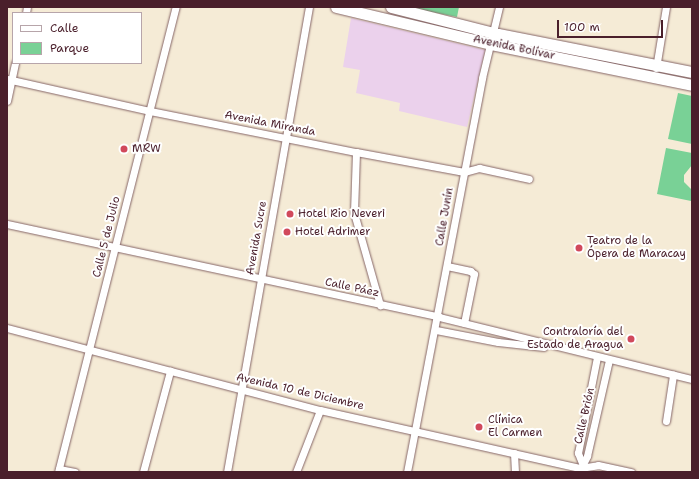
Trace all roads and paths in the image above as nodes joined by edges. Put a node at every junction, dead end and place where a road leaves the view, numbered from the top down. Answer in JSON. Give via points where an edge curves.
{"nodes":[{"id":1,"x":176,"y":7,"type":"edge"},
{"id":2,"x":309,"y":7,"type":"edge"},
{"id":3,"x":336,"y":7,"type":"edge"},
{"id":4,"x":391,"y":7,"type":"edge"},
{"id":5,"x":499,"y":7,"type":"edge"},
{"id":6,"x":666,"y":7,"type":"edge"},
{"id":7,"x":494,"y":33,"type":"junction"},
{"id":8,"x":491,"y":44,"type":"junction"},
{"id":9,"x":15,"y":64,"type":"edge"},
{"id":10,"x":657,"y":66,"type":"junction"},
{"id":11,"x":692,"y":72,"type":"edge"},
{"id":12,"x":654,"y":78,"type":"junction"},
{"id":13,"x":9,"y":79,"type":"edge"},
{"id":14,"x":692,"y":85,"type":"edge"},
{"id":15,"x":7,"y":101,"type":"edge"},
{"id":16,"x":150,"y":111,"type":"junction"},
{"id":17,"x":286,"y":138,"type":"junction"},
{"id":18,"x":356,"y":152,"type":"junction"},
{"id":19,"x":464,"y":172,"type":"junction"},
{"id":20,"x":529,"y":179,"type":"dead end"},
{"id":21,"x":7,"y":224,"type":"edge"},
{"id":22,"x":115,"y":248,"type":"junction"},
{"id":23,"x":448,"y":266,"type":"junction"},
{"id":24,"x":261,"y":280,"type":"junction"},
{"id":25,"x":380,"y":305,"type":"junction"},
{"id":26,"x":439,"y":317,"type":"junction"},
{"id":27,"x":464,"y":323,"type":"junction"},
{"id":28,"x":7,"y":328,"type":"edge"},
{"id":29,"x":436,"y":330,"type":"junction"},
{"id":30,"x":562,"y":349,"type":"junction"},
{"id":31,"x":89,"y":351,"type":"junction"},
{"id":32,"x":597,"y":357,"type":"junction"},
{"id":33,"x":609,"y":360,"type":"junction"},
{"id":34,"x":170,"y":371,"type":"junction"},
{"id":35,"x":673,"y":375,"type":"junction"},
{"id":36,"x":692,"y":379,"type":"edge"},
{"id":37,"x":242,"y":390,"type":"junction"},
{"id":38,"x":320,"y":410,"type":"junction"},
{"id":39,"x":586,"y":411,"type":"junction"},
{"id":40,"x":597,"y":413,"type":"junction"},
{"id":41,"x":666,"y":421,"type":"dead end"},
{"id":42,"x":415,"y":431,"type":"junction"},
{"id":43,"x":514,"y":453,"type":"junction"},
{"id":44,"x":580,"y":468,"type":"edge"},
{"id":45,"x":593,"y":470,"type":"edge"},
{"id":46,"x":58,"y":471,"type":"edge"},
{"id":47,"x":75,"y":472,"type":"edge"},
{"id":48,"x":143,"y":472,"type":"edge"},
{"id":49,"x":227,"y":472,"type":"edge"},
{"id":50,"x":296,"y":472,"type":"edge"},
{"id":51,"x":407,"y":472,"type":"edge"},
{"id":52,"x":515,"y":472,"type":"edge"},
{"id":53,"x":631,"y":472,"type":"edge"}],
"edges":[{"from":1,"to":16,"type":"street","name":"Calle 5 de Julio"},
{"from":2,"to":17,"type":"street","name":"Avenida Sucre"},
{"from":3,"to":8,"type":"main road","name":"Avenida Bolívar"},
{"from":4,"to":7,"type":"main road","name":"Avenida Bolívar"},
{"from":5,"to":7,"type":"street","name":"Calle Junín"},
{"from":6,"to":10,"type":"street"},
{"from":7,"to":8,"type":"street","name":"Calle Junín"},
{"from":7,"to":10,"type":"main road","name":"Avenida Bolívar"},
{"from":8,"to":12,"type":"main road","name":"Avenida Bolívar"},
{"from":8,"to":19,"type":"street","name":"Calle Junín"},
{"from":9,"to":13,"type":"street"},
{"from":10,"to":11,"type":"main road","name":"Avenida Bolívar"},
{"from":10,"to":12,"type":"street"},
{"from":12,"to":14,"type":"main road","name":"Avenida Bolívar"},
{"from":13,"to":15,"type":"street"},
{"from":13,"to":16,"type":"street","name":"Avenida Miranda"},
{"from":16,"to":17,"type":"street","name":"Avenida Miranda"},
{"from":16,"to":22,"type":"street","name":"Calle 5 de Julio"},
{"from":17,"to":18,"type":"street","name":"Avenida Miranda"},
{"from":17,"to":24,"type":"street","name":"Avenida Sucre"},
{"from":18,"to":19,"type":"street","name":"Avenida Miranda"},
{"from":18,"to":25,"type":"street","via":[[354,215]]},
{"from":19,"to":20,"type":"street","name":"Avenida Miranda","via":[[479,168]]},
{"from":19,"to":23,"type":"street","name":"Calle Junín"},
{"from":21,"to":22,"type":"street","name":"Calle Páez"},
{"from":22,"to":24,"type":"street","name":"Calle Páez"},
{"from":22,"to":31,"type":"street","name":"Calle 5 de Julio"},
{"from":23,"to":26,"type":"street","name":"Calle Junín"},
{"from":23,"to":27,"type":"street","via":[[474,274]]},
{"from":24,"to":25,"type":"street","name":"Calle Páez"},
{"from":24,"to":37,"type":"street","name":"Avenida Sucre"},
{"from":25,"to":26,"type":"street","name":"Calle Páez"},
{"from":26,"to":27,"type":"street","name":"Calle Páez"},
{"from":26,"to":29,"type":"street","name":"Calle Junín"},
{"from":27,"to":30,"type":"street","name":"Calle Páez"},
{"from":28,"to":31,"type":"street","name":"Avenida 10 de Diciembre"},
{"from":29,"to":30,"type":"street","via":[[498,342]]},
{"from":29,"to":42,"type":"street","name":"Calle Junín"},
{"from":30,"to":32,"type":"street","name":"Calle Páez"},
{"from":31,"to":34,"type":"street","name":"Avenida 10 de Diciembre"},
{"from":31,"to":46,"type":"street","name":"Calle 5 de Julio"},
{"from":32,"to":33,"type":"street","name":"Calle Páez"},
{"from":32,"to":39,"type":"street","name":"Calle Brión"},
{"from":33,"to":35,"type":"street","name":"Calle Páez"},
{"from":33,"to":40,"type":"street","name":"Calle Brión"},
{"from":34,"to":37,"type":"street","name":"Avenida 10 de Diciembre"},
{"from":34,"to":48,"type":"street"},
{"from":35,"to":36,"type":"street","name":"Calle Páez"},
{"from":35,"to":41,"type":"street"},
{"from":37,"to":38,"type":"street","name":"Avenida 10 de Diciembre"},
{"from":37,"to":49,"type":"street","name":"Avenida Sucre"},
{"from":38,"to":42,"type":"street","name":"Avenida 10 de Diciembre"},
{"from":38,"to":50,"type":"street"},
{"from":39,"to":40,"type":"street"},
{"from":39,"to":44,"type":"street","name":"Calle Brión","via":[[578,453]]},
{"from":40,"to":44,"type":"street","name":"Calle Brión","via":[[587,456]]},
{"from":42,"to":43,"type":"street","name":"Avenida 10 de Diciembre"},
{"from":42,"to":51,"type":"street","name":"Calle Junín"},
{"from":43,"to":44,"type":"street","name":"Avenida 10 de Diciembre"},
{"from":43,"to":52,"type":"street"},
{"from":44,"to":45,"type":"street","name":"Avenida 10 de Diciembre"},
{"from":45,"to":53,"type":"street","name":"Avenida 10 de Diciembre","via":[[598,465]]},
{"from":46,"to":47,"type":"street"}]}
